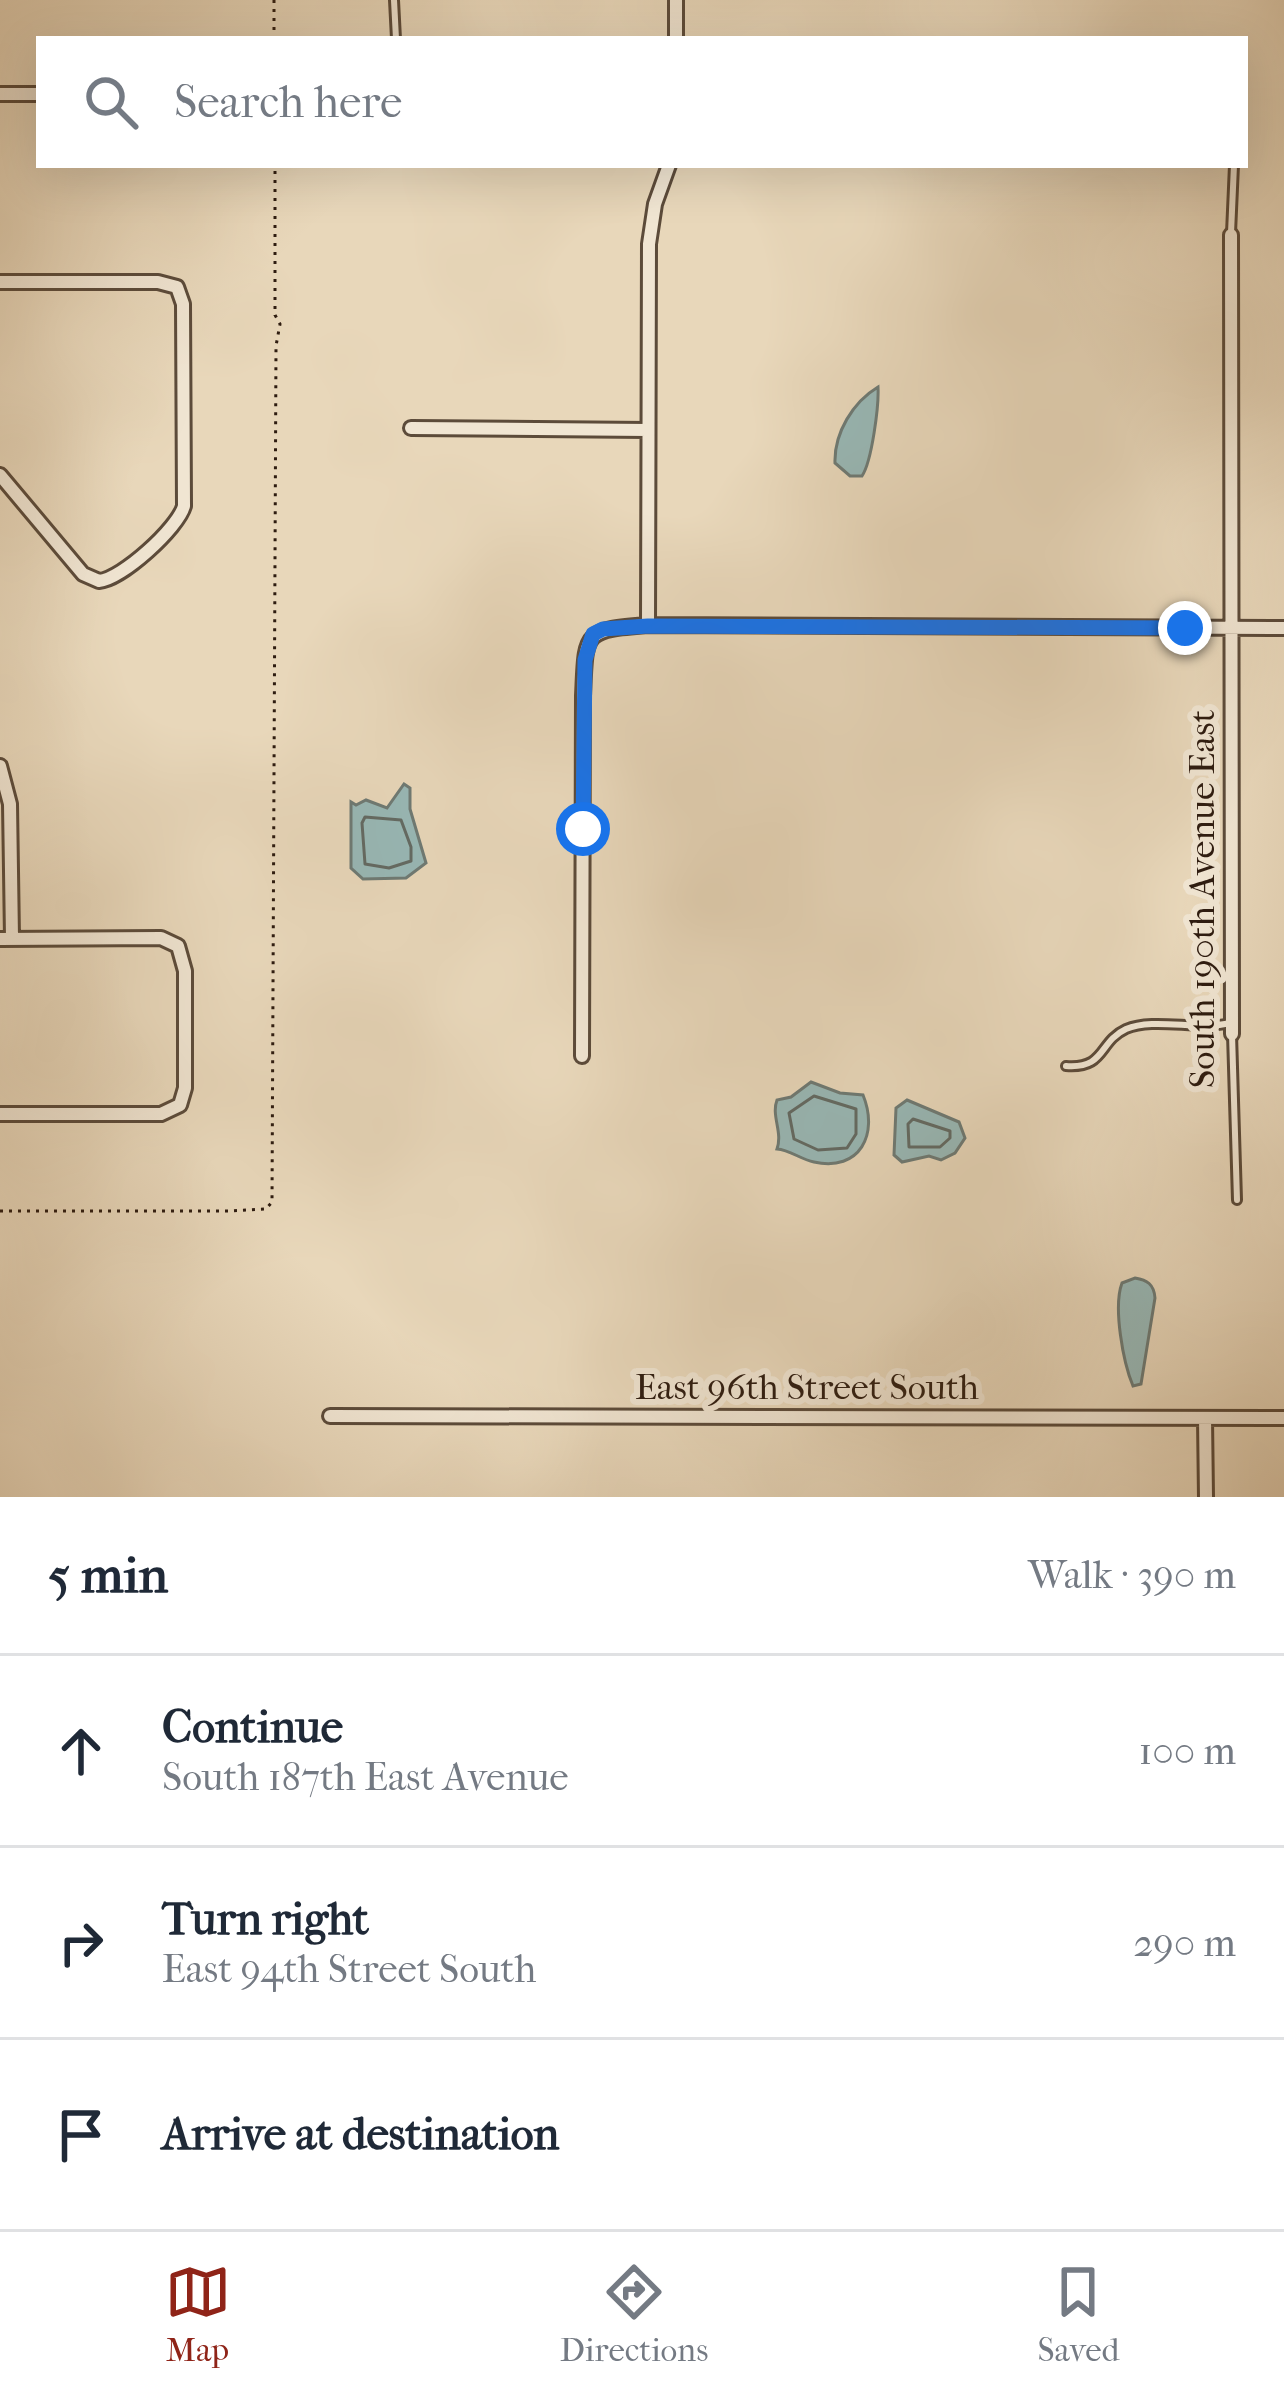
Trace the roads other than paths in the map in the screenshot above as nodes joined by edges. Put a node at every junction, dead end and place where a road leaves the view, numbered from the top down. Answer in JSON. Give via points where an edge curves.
{"nodes":[{"id":1,"x":394,"y":0,"type":"edge"},
{"id":2,"x":676,"y":0,"type":"edge"},
{"id":3,"x":395,"y":36,"type":"edge"},
{"id":4,"x":676,"y":36,"type":"edge"},
{"id":5,"x":0,"y":94,"type":"edge"},
{"id":6,"x":36,"y":94,"type":"edge"},
{"id":7,"x":667,"y":168,"type":"edge"},
{"id":8,"x":1234,"y":168,"type":"edge"},
{"id":9,"x":1231,"y":235,"type":"joint"},
{"id":10,"x":0,"y":282,"type":"edge"},
{"id":11,"x":411,"y":428,"type":"dead end"},
{"id":12,"x":648,"y":430,"type":"junction"},
{"id":13,"x":0,"y":475,"type":"edge"},
{"id":14,"x":648,"y":626,"type":"junction"},
{"id":15,"x":1231,"y":628,"type":"junction"},
{"id":16,"x":1284,"y":628,"type":"edge"},
{"id":17,"x":0,"y":766,"type":"edge"},
{"id":18,"x":6,"y":938,"type":"edge"},
{"id":19,"x":1231,"y":1029,"type":"junction"},
{"id":20,"x":582,"y":1056,"type":"dead end"},
{"id":21,"x":1066,"y":1066,"type":"dead end"},
{"id":22,"x":0,"y":1114,"type":"edge"},
{"id":23,"x":1237,"y":1200,"type":"dead end"},
{"id":24,"x":330,"y":1416,"type":"dead end"},
{"id":25,"x":1205,"y":1418,"type":"junction"},
{"id":26,"x":1284,"y":1418,"type":"edge"},
{"id":27,"x":1205,"y":1497,"type":"edge"}],
"edges":[{"from":1,"to":3,"type":"lane"},
{"from":2,"to":4,"type":"street"},
{"from":5,"to":6,"type":"street"},
{"from":7,"to":12,"type":"street","via":[[649,244]]},
{"from":8,"to":9,"type":"lane","name":"South 190th Avenue East"},
{"from":9,"to":15,"type":"street","name":"South 190th Avenue East"},
{"from":10,"to":13,"type":"street","via":[[177,286],[182,515],[117,575],[99,581],[82,574]]},
{"from":11,"to":12,"type":"street"},
{"from":12,"to":14,"type":"street"},
{"from":14,"to":15,"type":"street"},
{"from":14,"to":20,"type":"street","via":[[603,629],[586,646]]},
{"from":15,"to":16,"type":"street"},
{"from":15,"to":19,"type":"street","name":"South 190th Avenue East"},
{"from":17,"to":18,"type":"street","via":[[10,804]]},
{"from":18,"to":22,"type":"street","via":[[160,938],[178,946],[184,1088],[180,1105],[161,1114]]},
{"from":19,"to":21,"type":"lane","via":[[1136,1026],[1095,1061]]},
{"from":19,"to":23,"type":"lane","name":"South 190th Avenue East"},
{"from":24,"to":25,"type":"street","name":"East 96th Street South"},
{"from":25,"to":26,"type":"street","name":"East 96th Street South"},
{"from":25,"to":27,"type":"street"}]}
